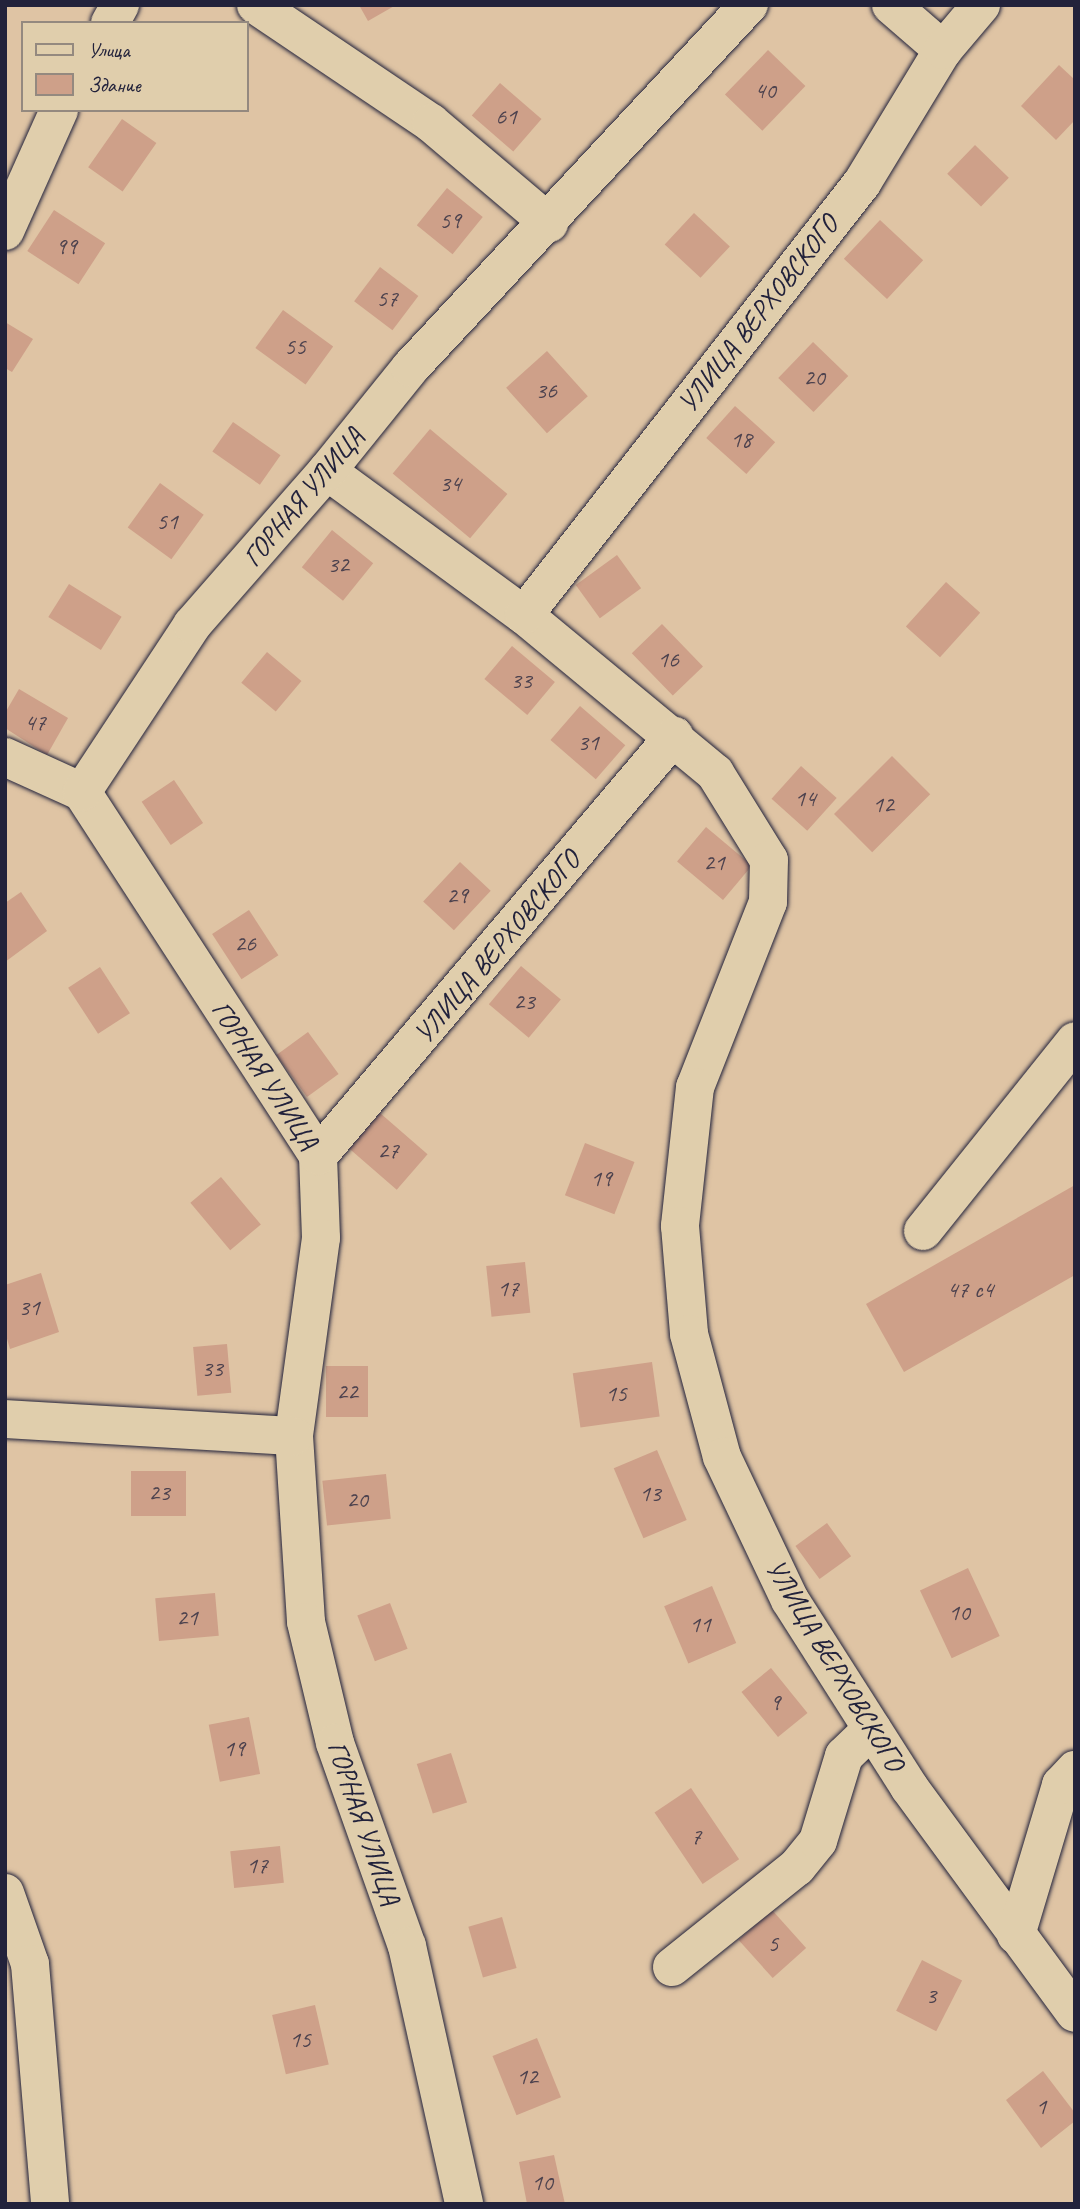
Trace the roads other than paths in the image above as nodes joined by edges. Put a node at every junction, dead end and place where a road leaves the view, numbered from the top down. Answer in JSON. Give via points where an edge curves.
{"nodes":[{"id":1,"x":120,"y":5,"type":"edge"},
{"id":2,"x":256,"y":5,"type":"edge"},
{"id":3,"x":750,"y":5,"type":"edge"},
{"id":4,"x":891,"y":5,"type":"edge"},
{"id":5,"x":981,"y":5,"type":"edge"},
{"id":6,"x":111,"y":21,"type":"edge"},
{"id":7,"x":943,"y":50,"type":"junction"},
{"id":8,"x":58,"y":112,"type":"edge"},
{"id":9,"x":549,"y":223,"type":"junction"},
{"id":10,"x":5,"y":231,"type":"edge"},
{"id":11,"x":327,"y":471,"type":"junction"},
{"id":12,"x":524,"y":615,"type":"junction"},
{"id":13,"x":674,"y":736,"type":"junction"},
{"id":14,"x":5,"y":757,"type":"edge"},
{"id":15,"x":82,"y":792,"type":"junction"},
{"id":16,"x":1075,"y":1041,"type":"edge"},
{"id":17,"x":318,"y":1156,"type":"junction"},
{"id":18,"x":923,"y":1231,"type":"dead end"},
{"id":19,"x":5,"y":1419,"type":"edge"},
{"id":20,"x":294,"y":1436,"type":"junction"},
{"id":21,"x":872,"y":1729,"type":"junction"},
{"id":22,"x":1075,"y":1770,"type":"edge"},
{"id":23,"x":5,"y":1893,"type":"edge"},
{"id":24,"x":1016,"y":1935,"type":"junction"},
{"id":25,"x":672,"y":1967,"type":"dead end"},
{"id":26,"x":1075,"y":2013,"type":"edge"},
{"id":27,"x":50,"y":2204,"type":"edge"},
{"id":28,"x":464,"y":2204,"type":"edge"}],
"edges":[{"from":1,"to":6,"type":"street"},
{"from":2,"to":9,"type":"street","via":[[430,123]]},
{"from":3,"to":9,"type":"street","name":"ГОРНАЯ УЛИЦА"},
{"from":4,"to":7,"type":"street"},
{"from":5,"to":7,"type":"street","name":"УЛИЦА ВЕРХОВСКОГО"},
{"from":7,"to":12,"type":"street","name":"УЛИЦА ВЕРХОВСКОГО","via":[[862,183]]},
{"from":8,"to":10,"type":"street"},
{"from":9,"to":11,"type":"street","name":"ГОРНАЯ УЛИЦА","via":[[410,368]]},
{"from":11,"to":12,"type":"street","name":"УЛИЦА ВЕРХОВСКОГО"},
{"from":11,"to":15,"type":"street","name":"ГОРНАЯ УЛИЦА","via":[[192,625]]},
{"from":12,"to":13,"type":"street","name":"УЛИЦА ВЕРХОВСКОГО"},
{"from":13,"to":17,"type":"street","name":"УЛИЦА ВЕРХОВСКОГО"},
{"from":13,"to":21,"type":"street","name":"УЛИЦА ВЕРХОВСКОГО","via":[[715,773],[769,860],[768,902],[695,1087],[680,1226],[689,1334],[722,1457],[790,1600]]},
{"from":14,"to":15,"type":"street"},
{"from":15,"to":17,"type":"street","name":"ГОРНАЯ УЛИЦА"},
{"from":16,"to":18,"type":"street"},
{"from":17,"to":20,"type":"street","name":"ГОРНАЯ УЛИЦА","via":[[321,1238]]},
{"from":19,"to":20,"type":"street"},
{"from":20,"to":28,"type":"street","name":"ГОРНАЯ УЛИЦА","via":[[306,1622],[335,1744],[407,1946]]},
{"from":21,"to":24,"type":"street","name":"УЛИЦА ВЕРХОВСКОГО"},
{"from":21,"to":25,"type":"street","via":[[844,1756],[818,1841],[797,1867]]},
{"from":22,"to":24,"type":"street","via":[[1060,1785]]},
{"from":23,"to":27,"type":"street","via":[[30,1964]]},
{"from":24,"to":26,"type":"street","name":"УЛИЦА ВЕРХОВСКОГО"}]}
